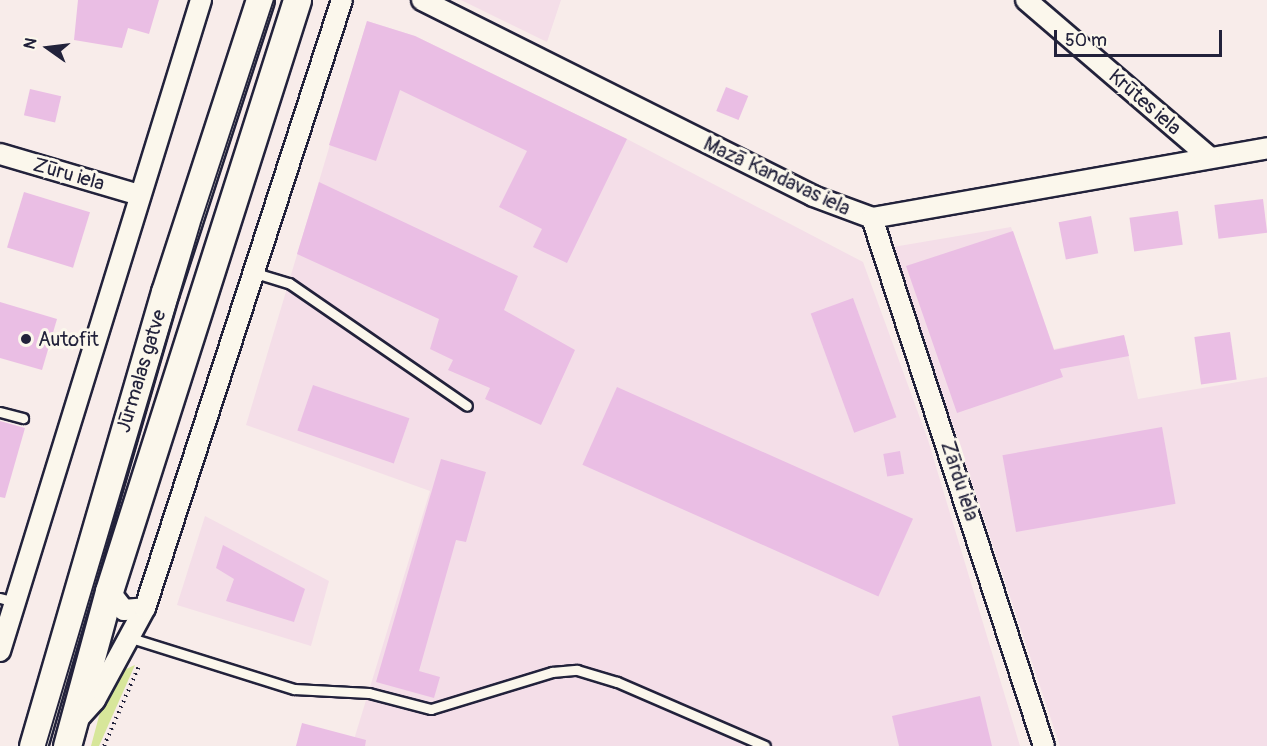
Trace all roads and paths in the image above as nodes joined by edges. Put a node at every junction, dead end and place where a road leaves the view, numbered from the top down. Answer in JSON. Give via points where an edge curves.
{"nodes":[{"id":1,"x":201,"y":0,"type":"edge"},
{"id":2,"x":260,"y":0,"type":"edge"},
{"id":3,"x":297,"y":0,"type":"edge"},
{"id":4,"x":342,"y":0,"type":"edge"},
{"id":5,"x":422,"y":0,"type":"edge"},
{"id":6,"x":1026,"y":0,"type":"edge"},
{"id":7,"x":1267,"y":148,"type":"edge"},
{"id":8,"x":0,"y":154,"type":"edge"},
{"id":9,"x":1209,"y":157,"type":"junction"},
{"id":10,"x":139,"y":195,"type":"junction"},
{"id":11,"x":872,"y":218,"type":"junction"},
{"id":12,"x":251,"y":272,"type":"junction"},
{"id":13,"x":467,"y":406,"type":"dead end"},
{"id":14,"x":0,"y":412,"type":"edge"},
{"id":15,"x":23,"y":418,"type":"dead end"},
{"id":16,"x":109,"y":591,"type":"junction"},
{"id":17,"x":7,"y":600,"type":"edge"},
{"id":18,"x":145,"y":608,"type":"junction"},
{"id":19,"x":131,"y":639,"type":"junction"},
{"id":20,"x":0,"y":651,"type":"edge"},
{"id":21,"x":70,"y":734,"type":"edge"},
{"id":22,"x":33,"y":746,"type":"edge"},
{"id":23,"x":765,"y":746,"type":"edge"},
{"id":24,"x":1044,"y":746,"type":"edge"}],
"edges":[{"from":1,"to":10,"type":"street"},
{"from":2,"to":22,"type":"main road","name":"Jūrmalas gatve","via":[[168,282]]},
{"from":3,"to":16,"type":"main road","name":"Jūrmalas gatve"},
{"from":4,"to":12,"type":"street","name":"Jūrmalas gatve"},
{"from":5,"to":11,"type":"street","name":"Mazā Kandavas iela","via":[[813,196]]},
{"from":6,"to":9,"type":"street","name":"Krūtes iela"},
{"from":7,"to":9,"type":"street","name":"Mazā Kandavas iela"},
{"from":8,"to":10,"type":"street","name":"Zūru iela"},
{"from":9,"to":11,"type":"street","name":"Mazā Kandavas iela"},
{"from":10,"to":17,"type":"street"},
{"from":11,"to":24,"type":"street","name":"Zārdu iela"},
{"from":12,"to":13,"type":"lane","via":[[289,283]]},
{"from":12,"to":18,"type":"street","name":"Jūrmalas gatve"},
{"from":14,"to":15,"type":"lane"},
{"from":16,"to":18,"type":"street","via":[[124,610]]},
{"from":16,"to":21,"type":"main road","name":"Jūrmalas gatve"},
{"from":17,"to":20,"type":"street"},
{"from":18,"to":19,"type":"street","name":"Jūrmalas gatve"},
{"from":19,"to":21,"type":"street","name":"Jūrmalas gatve"},
{"from":19,"to":23,"type":"lane","via":[[294,689],[369,693],[431,709],[552,672],[577,670],[617,682]]}]}
